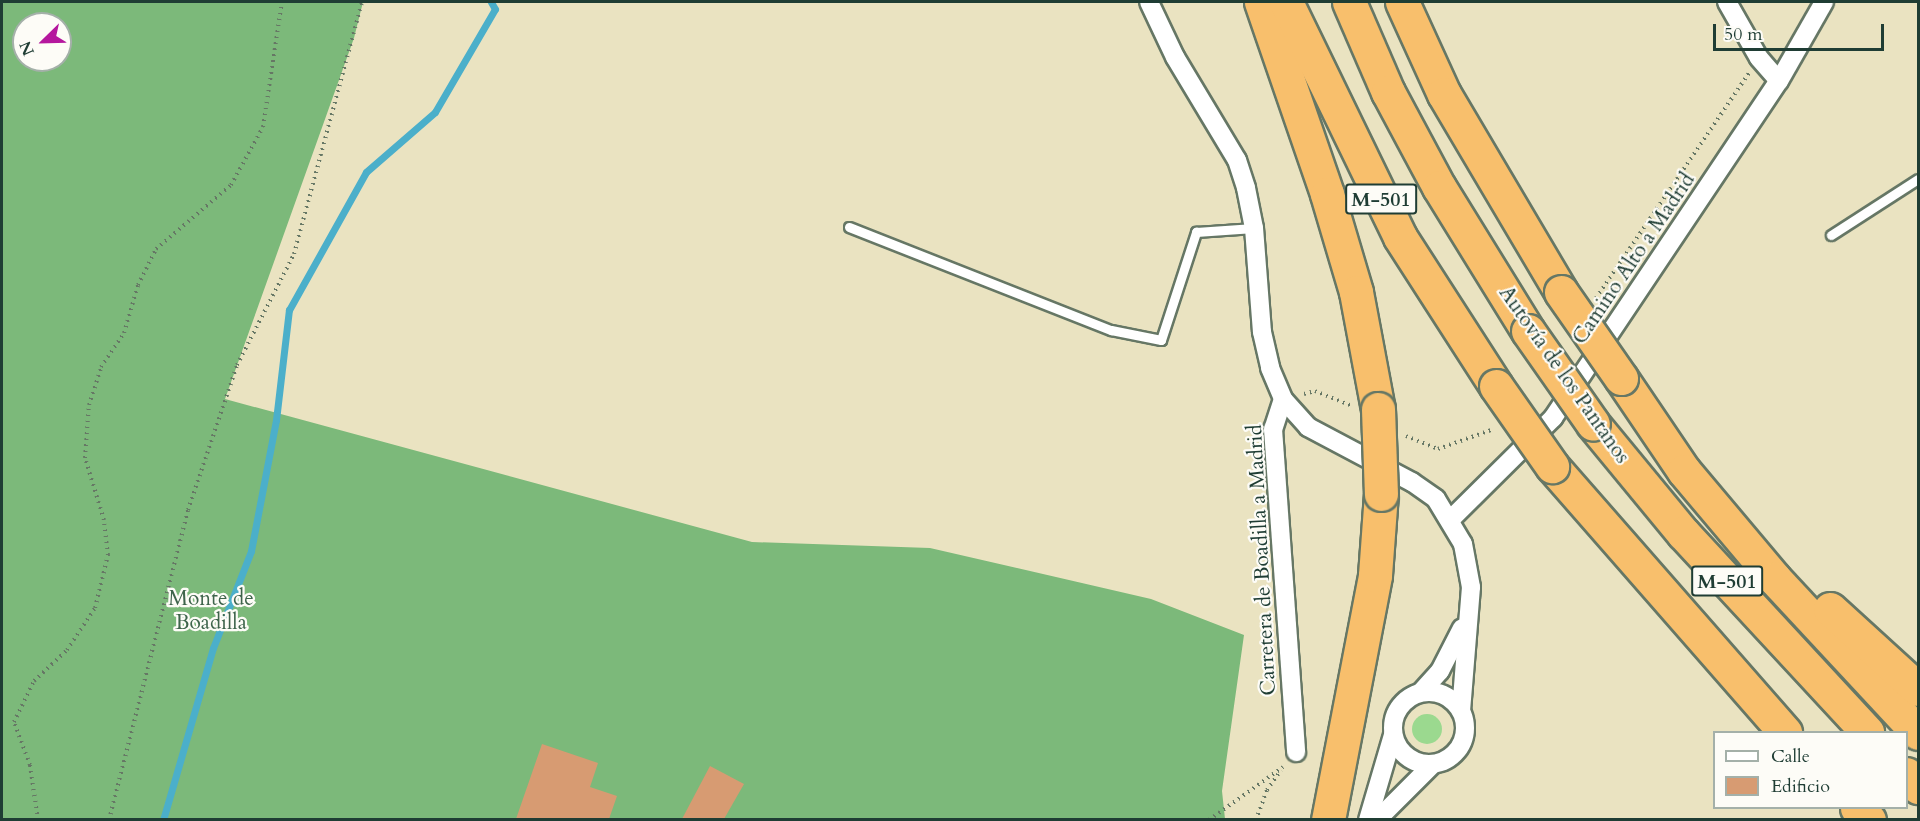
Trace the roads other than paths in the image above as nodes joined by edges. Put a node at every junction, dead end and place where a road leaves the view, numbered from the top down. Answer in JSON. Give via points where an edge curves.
{"nodes":[{"id":1,"x":1149,"y":2,"type":"edge"},
{"id":2,"x":1261,"y":2,"type":"edge"},
{"id":3,"x":1286,"y":2,"type":"edge"},
{"id":4,"x":1349,"y":2,"type":"edge"},
{"id":5,"x":1402,"y":2,"type":"edge"},
{"id":6,"x":1727,"y":2,"type":"edge"},
{"id":7,"x":1824,"y":2,"type":"edge"},
{"id":8,"x":1779,"y":81,"type":"junction"},
{"id":9,"x":1918,"y":179,"type":"edge"},
{"id":10,"x":849,"y":227,"type":"dead end"},
{"id":11,"x":1254,"y":228,"type":"junction"},
{"id":12,"x":1831,"y":235,"type":"dead end"},
{"id":13,"x":1621,"y":378,"type":"junction"},
{"id":14,"x":1283,"y":399,"type":"junction"},
{"id":15,"x":1451,"y":519,"type":"junction"},
{"id":16,"x":1469,"y":607,"type":"junction"},
{"id":17,"x":1918,"y":689,"type":"edge"},
{"id":18,"x":1420,"y":692,"type":"junction"},
{"id":19,"x":1461,"y":710,"type":"junction"},
{"id":20,"x":1784,"y":731,"type":"edge"},
{"id":21,"x":1866,"y":731,"type":"edge"},
{"id":22,"x":1918,"y":733,"type":"edge"},
{"id":23,"x":1393,"y":735,"type":"junction"},
{"id":24,"x":1296,"y":752,"type":"road end"},
{"id":25,"x":1433,"y":764,"type":"junction"},
{"id":26,"x":1328,"y":819,"type":"edge"},
{"id":27,"x":1368,"y":819,"type":"edge"},
{"id":28,"x":1377,"y":819,"type":"edge"}],
"edges":[{"from":1,"to":11,"type":"street","name":"Carretera de Boadilla a Madrid","via":[[1175,57],[1237,160]]},
{"from":2,"to":26,"type":"highway","bridge":true,"via":[[1320,171],[1356,291],[1378,409],[1381,494],[1375,575]]},
{"from":3,"to":20,"type":"highway","number":"M-501","bridge":true,"via":[[1400,237],[1496,386],[1552,466]]},
{"from":4,"to":21,"type":"highway","name":"Autovía de los Pantanos","number":"M-501","bridge":true,"via":[[1388,92],[1439,187],[1528,331],[1593,424],[1683,533]]},
{"from":5,"to":13,"type":"highway","bridge":true,"via":[[1444,94],[1561,292]]},
{"from":6,"to":8,"type":"street","via":[[1759,58]]},
{"from":7,"to":8,"type":"street","name":"Camino Alto a Madrid"},
{"from":8,"to":15,"type":"street","name":"Camino Alto a Madrid","via":[[1553,418]]},
{"from":9,"to":12,"type":"lane"},
{"from":10,"to":11,"type":"lane","via":[[1111,330],[1161,340],[1196,232]]},
{"from":11,"to":14,"type":"street","name":"Carretera de Boadilla a Madrid","via":[[1262,332],[1270,369]]},
{"from":13,"to":17,"type":"highway","via":[[1833,612]]},
{"from":13,"to":22,"type":"highway","via":[[1684,471],[1775,579]]},
{"from":14,"to":15,"type":"street","via":[[1308,427],[1412,482],[1436,499]]},
{"from":14,"to":24,"type":"street","name":"Carretera de Boadilla a Madrid","via":[[1273,429]]},
{"from":15,"to":16,"type":"street","via":[[1468,566]]},
{"from":16,"to":18,"type":"street","via":[[1455,646],[1440,671]]},
{"from":16,"to":19,"type":"street"},
{"from":18,"to":19,"type":"street","via":[[1448,696]]},
{"from":18,"to":23,"type":"street","via":[[1398,708]]},
{"from":19,"to":25,"type":"street","via":[[1465,722],[1462,745],[1444,761]]},
{"from":23,"to":25,"type":"street","via":[[1412,760]]},
{"from":23,"to":27,"type":"street"},
{"from":25,"to":28,"type":"street"}]}
